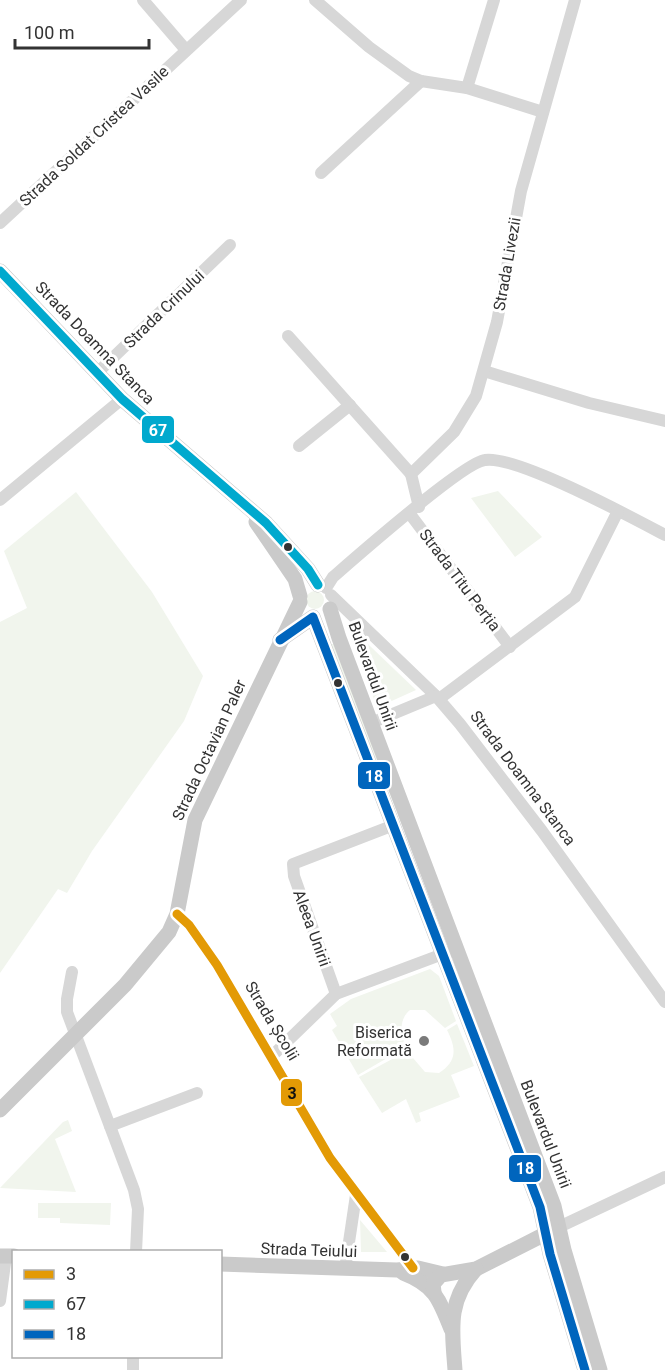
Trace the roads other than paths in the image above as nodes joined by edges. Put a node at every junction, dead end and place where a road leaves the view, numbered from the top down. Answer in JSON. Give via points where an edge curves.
{"nodes":[{"id":1,"x":143,"y":0,"type":"edge"},
{"id":2,"x":241,"y":0,"type":"edge"},
{"id":3,"x":315,"y":0,"type":"edge"},
{"id":4,"x":494,"y":0,"type":"edge"},
{"id":5,"x":575,"y":0,"type":"edge"},
{"id":6,"x":186,"y":50,"type":"junction"},
{"id":7,"x":421,"y":81,"type":"junction"},
{"id":8,"x":467,"y":88,"type":"junction"},
{"id":9,"x":543,"y":112,"type":"junction"},
{"id":10,"x":321,"y":174,"type":"dead end"},
{"id":11,"x":0,"y":223,"type":"edge"},
{"id":12,"x":230,"y":245,"type":"dead end"},
{"id":13,"x":0,"y":271,"type":"edge"},
{"id":14,"x":288,"y":336,"type":"dead end"},
{"id":15,"x":484,"y":371,"type":"junction"},
{"id":16,"x":97,"y":373,"type":"junction"},
{"id":17,"x":122,"y":399,"type":"junction"},
{"id":18,"x":350,"y":405,"type":"junction"},
{"id":19,"x":665,"y":421,"type":"edge"},
{"id":20,"x":298,"y":446,"type":"dead end"},
{"id":21,"x":411,"y":474,"type":"junction"},
{"id":22,"x":0,"y":500,"type":"edge"},
{"id":23,"x":248,"y":509,"type":"junction"},
{"id":24,"x":415,"y":510,"type":"junction"},
{"id":25,"x":618,"y":511,"type":"junction"},
{"id":26,"x":665,"y":536,"type":"edge"},
{"id":27,"x":326,"y":594,"type":"junction"},
{"id":28,"x":300,"y":599,"type":"junction"},
{"id":29,"x":313,"y":617,"type":"junction"},
{"id":30,"x":280,"y":640,"type":"junction"},
{"id":31,"x":324,"y":644,"type":"junction"},
{"id":32,"x":510,"y":647,"type":"junction"},
{"id":33,"x":437,"y":698,"type":"junction"},
{"id":34,"x":371,"y":723,"type":"junction"},
{"id":35,"x":394,"y":825,"type":"junction"},
{"id":36,"x":435,"y":891,"type":"junction"},
{"id":37,"x":420,"y":896,"type":"junction"},
{"id":38,"x":177,"y":914,"type":"junction"},
{"id":39,"x":450,"y":951,"type":"junction"},
{"id":40,"x":72,"y":972,"type":"dead end"},
{"id":41,"x":336,"y":994,"type":"junction"},
{"id":42,"x":663,"y":995,"type":"edge"},
{"id":43,"x":76,"y":1035,"type":"junction"},
{"id":44,"x":274,"y":1060,"type":"junction"},
{"id":45,"x":197,"y":1093,"type":"dead end"},
{"id":46,"x":0,"y":1110,"type":"edge"},
{"id":47,"x":110,"y":1126,"type":"junction"},
{"id":48,"x":665,"y":1177,"type":"edge"},
{"id":49,"x":356,"y":1195,"type":"junction"},
{"id":50,"x":552,"y":1231,"type":"junction"},
{"id":51,"x":136,"y":1250,"type":"edge"},
{"id":52,"x":7,"y":1256,"type":"edge"},
{"id":53,"x":222,"y":1264,"type":"edge"},
{"id":54,"x":413,"y":1268,"type":"junction"},
{"id":55,"x":345,"y":1269,"type":"junction"},
{"id":56,"x":476,"y":1269,"type":"junction"},
{"id":57,"x":397,"y":1270,"type":"junction"},
{"id":58,"x":446,"y":1274,"type":"junction"},
{"id":59,"x":458,"y":1292,"type":"junction"},
{"id":60,"x":436,"y":1295,"type":"junction"},
{"id":61,"x":0,"y":1301,"type":"edge"},
{"id":62,"x":452,"y":1331,"type":"junction"},
{"id":63,"x":455,"y":1370,"type":"edge"},
{"id":64,"x":585,"y":1370,"type":"edge"},
{"id":65,"x":600,"y":1370,"type":"edge"}],
"edges":[{"from":1,"to":6,"type":"street"},
{"from":2,"to":6,"type":"street","name":"Strada Soldat Cristea Vasile"},
{"from":3,"to":7,"type":"street","via":[[389,63]]},
{"from":4,"to":8,"type":"street"},
{"from":5,"to":9,"type":"street","name":"Strada Livezii"},
{"from":6,"to":11,"type":"street","name":"Strada Soldat Cristea Vasile"},
{"from":7,"to":8,"type":"street"},
{"from":7,"to":10,"type":"street"},
{"from":8,"to":9,"type":"street"},
{"from":9,"to":15,"type":"street","name":"Strada Livezii","via":[[516,210],[497,322]]},
{"from":12,"to":16,"type":"street","name":"Strada Crinului"},
{"from":13,"to":16,"type":"main road","name":"Strada Doamna Stanca"},
{"from":14,"to":18,"type":"street"},
{"from":15,"to":19,"type":"street"},
{"from":15,"to":21,"type":"street","name":"Strada Livezii","via":[[462,422]]},
{"from":16,"to":17,"type":"main road","name":"Strada Doamna Stanca"},
{"from":17,"to":22,"type":"street"},
{"from":17,"to":23,"type":"main road","name":"Strada Doamna Stanca"},
{"from":18,"to":20,"type":"street"},
{"from":18,"to":21,"type":"street"},
{"from":21,"to":24,"type":"street"},
{"from":23,"to":27,"type":"main road","name":"Strada Doamna Stanca","via":[[289,547]]},
{"from":23,"to":28,"type":"main road","name":"Strada Doamna Stanca","via":[[295,579]]},
{"from":24,"to":25,"type":"street","name":"Strada Titu Perția","via":[[468,466],[491,459],[525,468]]},
{"from":24,"to":27,"type":"street","name":"Strada Titu Perția","via":[[337,573]]},
{"from":24,"to":32,"type":"street","name":"Strada Titu Perția"},
{"from":25,"to":26,"type":"street","name":"Strada Titu Perția"},
{"from":25,"to":32,"type":"street","name":"Strada Titu Perția","via":[[575,597]]},
{"from":27,"to":28,"type":"main road","via":[[307,587]]},
{"from":27,"to":29,"type":"main road","via":[[323,616]]},
{"from":27,"to":33,"type":"street","name":"Strada Doamna Stanca"},
{"from":27,"to":34,"type":"main road","name":"Bulevardul Unirii"},
{"from":28,"to":29,"type":"main road","via":[[304,612]]},
{"from":28,"to":30,"type":"main road","name":"Strada Octavian Paler"},
{"from":29,"to":30,"type":"main road"},
{"from":29,"to":31,"type":"main road","name":"Bulevardul Unirii"},
{"from":30,"to":31,"type":"main road","via":[[303,636]]},
{"from":30,"to":38,"type":"main road","name":"Strada Octavian Paler","via":[[195,820]]},
{"from":31,"to":35,"type":"main road","name":"Bulevardul Unirii"},
{"from":32,"to":33,"type":"street","name":"Strada Titu Perția"},
{"from":33,"to":34,"type":"street","name":"Strada Titu Perția"},
{"from":33,"to":42,"type":"street","name":"Strada Doamna Stanca"},
{"from":34,"to":36,"type":"main road","name":"Bulevardul Unirii"},
{"from":35,"to":37,"type":"main road","name":"Bulevardul Unirii"},
{"from":35,"to":41,"type":"street","name":"Aleea Unirii","via":[[294,862],[294,876]]},
{"from":36,"to":37,"type":"street"},
{"from":36,"to":39,"type":"main road","name":"Bulevardul Unirii"},
{"from":37,"to":39,"type":"main road","name":"Bulevardul Unirii"},
{"from":38,"to":43,"type":"main road","name":"Strada Octavian Paler","via":[[160,945]]},
{"from":38,"to":44,"type":"street","name":"Strada Școlii","via":[[208,950]]},
{"from":39,"to":41,"type":"street"},
{"from":39,"to":50,"type":"main road","name":"Bulevardul Unirii","via":[[554,1206]]},
{"from":40,"to":43,"type":"street","via":[[66,1006]]},
{"from":41,"to":44,"type":"street"},
{"from":43,"to":46,"type":"main road","name":"Strada Octavian Paler"},
{"from":43,"to":47,"type":"street"},
{"from":44,"to":49,"type":"street","name":"Strada Școlii","via":[[326,1153]]},
{"from":45,"to":47,"type":"street"},
{"from":47,"to":51,"type":"street","via":[[137,1201]]},
{"from":48,"to":50,"type":"street"},
{"from":49,"to":54,"type":"street","name":"Strada Școlii"},
{"from":49,"to":55,"type":"street"},
{"from":50,"to":56,"type":"main road"},
{"from":50,"to":64,"type":"main road","name":"Bulevardul Unirii"},
{"from":50,"to":65,"type":"main road","name":"Bulevardul Unirii"},
{"from":52,"to":61,"type":"street"},
{"from":53,"to":55,"type":"main road","name":"Strada Teiului"},
{"from":54,"to":57,"type":"main road"},
{"from":54,"to":58,"type":"main road"},
{"from":55,"to":57,"type":"main road","name":"Strada Teiului"},
{"from":56,"to":58,"type":"main road"},
{"from":56,"to":59,"type":"main road"},
{"from":57,"to":60,"type":"main road","via":[[423,1281]]},
{"from":58,"to":59,"type":"main road","via":[[455,1278]]},
{"from":58,"to":60,"type":"main road","via":[[435,1280]]},
{"from":59,"to":60,"type":"main road","via":[[446,1300]]},
{"from":59,"to":62,"type":"main road"},
{"from":60,"to":62,"type":"main road"},
{"from":62,"to":63,"type":"main road"}]}
